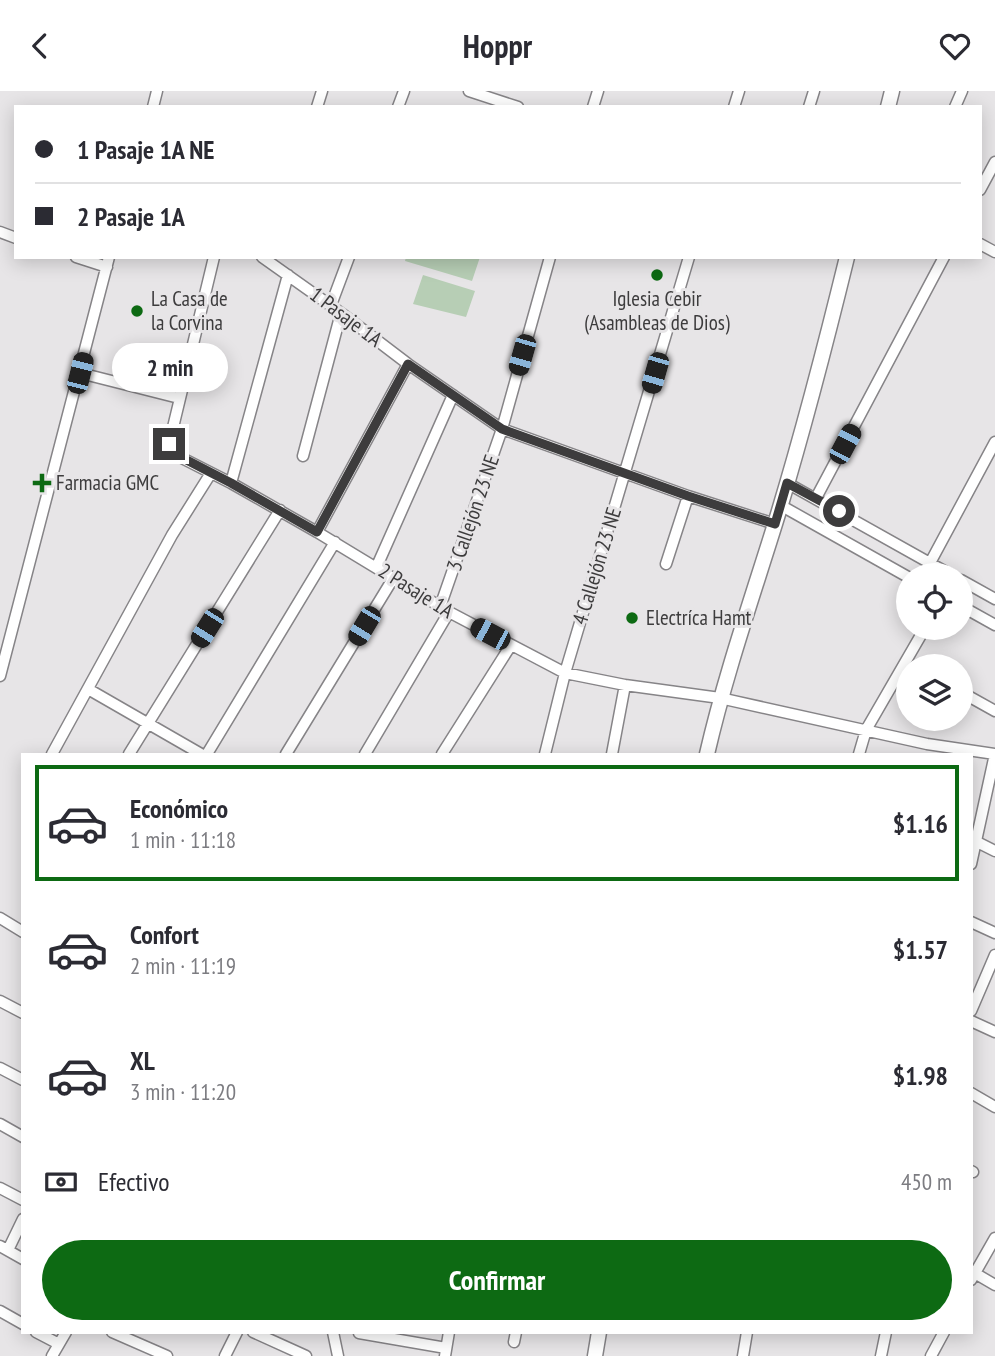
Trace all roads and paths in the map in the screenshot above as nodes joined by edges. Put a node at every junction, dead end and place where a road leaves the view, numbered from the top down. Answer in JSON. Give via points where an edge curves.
{"nodes":[{"id":1,"x":469,"y":91,"type":"edge"},
{"id":2,"x":512,"y":105,"type":"edge"},
{"id":3,"x":995,"y":162,"type":"edge"},
{"id":4,"x":982,"y":186,"type":"edge"},
{"id":5,"x":89,"y":259,"type":"edge"},
{"id":6,"x":214,"y":259,"type":"edge"},
{"id":7,"x":268,"y":259,"type":"edge"},
{"id":8,"x":348,"y":259,"type":"edge"},
{"id":9,"x":549,"y":259,"type":"edge"},
{"id":10,"x":687,"y":259,"type":"edge"},
{"id":11,"x":847,"y":259,"type":"edge"},
{"id":12,"x":943,"y":259,"type":"edge"},
{"id":13,"x":108,"y":262,"type":"edge"},
{"id":14,"x":288,"y":275,"type":"junction"},
{"id":15,"x":331,"y":305,"type":"junction"},
{"id":16,"x":341,"y":313,"type":"junction"},
{"id":17,"x":408,"y":364,"type":"junction"},
{"id":18,"x":80,"y":373,"type":"junction"},
{"id":19,"x":453,"y":395,"type":"junction"},
{"id":20,"x":179,"y":398,"type":"junction"},
{"id":21,"x":502,"y":429,"type":"junction"},
{"id":22,"x":995,"y":442,"type":"edge"},
{"id":23,"x":303,"y":456,"type":"dead end"},
{"id":24,"x":625,"y":472,"type":"junction"},
{"id":25,"x":211,"y":473,"type":"junction"},
{"id":26,"x":231,"y":483,"type":"junction"},
{"id":27,"x":787,"y":483,"type":"junction"},
{"id":28,"x":688,"y":496,"type":"junction"},
{"id":29,"x":816,"y":498,"type":"junction"},
{"id":30,"x":780,"y":505,"type":"junction"},
{"id":31,"x":280,"y":510,"type":"junction"},
{"id":32,"x":775,"y":524,"type":"junction"},
{"id":33,"x":317,"y":532,"type":"junction"},
{"id":34,"x":335,"y":542,"type":"junction"},
{"id":35,"x":930,"y":563,"type":"joint"},
{"id":36,"x":666,"y":564,"type":"dead end"},
{"id":37,"x":377,"y":566,"type":"junction"},
{"id":38,"x":896,"y":570,"type":"edge"},
{"id":39,"x":394,"y":577,"type":"junction"},
{"id":40,"x":973,"y":587,"type":"edge"},
{"id":41,"x":995,"y":599,"type":"edge"},
{"id":42,"x":444,"y":609,"type":"junction"},
{"id":43,"x":973,"y":613,"type":"edge"},
{"id":44,"x":995,"y":625,"type":"edge"},
{"id":45,"x":5,"y":635,"type":"edge"},
{"id":46,"x":918,"y":640,"type":"edge"},
{"id":47,"x":511,"y":645,"type":"junction"},
{"id":48,"x":565,"y":673,"type":"junction"},
{"id":49,"x":0,"y":676,"type":"edge"},
{"id":50,"x":625,"y":685,"type":"junction"},
{"id":51,"x":88,"y":689,"type":"junction"},
{"id":52,"x":720,"y":698,"type":"junction"},
{"id":53,"x":973,"y":699,"type":"edge"},
{"id":54,"x":995,"y":711,"type":"edge"},
{"id":55,"x":148,"y":723,"type":"junction"},
{"id":56,"x":866,"y":730,"type":"junction"},
{"id":57,"x":925,"y":749,"type":"edge"},
{"id":58,"x":53,"y":753,"type":"edge"},
{"id":59,"x":130,"y":753,"type":"edge"},
{"id":60,"x":199,"y":753,"type":"edge"},
{"id":61,"x":208,"y":753,"type":"edge"},
{"id":62,"x":287,"y":753,"type":"edge"},
{"id":63,"x":366,"y":753,"type":"edge"},
{"id":64,"x":443,"y":753,"type":"edge"},
{"id":65,"x":545,"y":753,"type":"edge"},
{"id":66,"x":612,"y":753,"type":"edge"},
{"id":67,"x":707,"y":753,"type":"edge"},
{"id":68,"x":859,"y":753,"type":"edge"},
{"id":69,"x":995,"y":754,"type":"edge"},
{"id":70,"x":993,"y":767,"type":"edge"},
{"id":71,"x":975,"y":841,"type":"junction"},
{"id":72,"x":995,"y":851,"type":"edge"},
{"id":73,"x":973,"y":852,"type":"edge"},
{"id":74,"x":0,"y":918,"type":"edge"},
{"id":75,"x":973,"y":923,"type":"edge"},
{"id":76,"x":21,"y":929,"type":"edge"},
{"id":77,"x":995,"y":933,"type":"edge"},
{"id":78,"x":995,"y":955,"type":"edge"},
{"id":79,"x":0,"y":1001,"type":"edge"},
{"id":80,"x":973,"y":1006,"type":"edge"},
{"id":81,"x":21,"y":1012,"type":"edge"},
{"id":82,"x":973,"y":1022,"type":"edge"},
{"id":83,"x":995,"y":1032,"type":"edge"},
{"id":84,"x":0,"y":1068,"type":"edge"},
{"id":85,"x":21,"y":1079,"type":"edge"},
{"id":86,"x":973,"y":1094,"type":"edge"},
{"id":87,"x":995,"y":1107,"type":"edge"},
{"id":88,"x":0,"y":1124,"type":"edge"},
{"id":89,"x":21,"y":1136,"type":"edge"},
{"id":90,"x":0,"y":1188,"type":"edge"},
{"id":91,"x":21,"y":1199,"type":"edge"},
{"id":92,"x":21,"y":1222,"type":"edge"},
{"id":93,"x":995,"y":1238,"type":"edge"},
{"id":94,"x":4,"y":1248,"type":"edge"},
{"id":95,"x":21,"y":1258,"type":"edge"},
{"id":96,"x":973,"y":1275,"type":"edge"},
{"id":97,"x":995,"y":1285,"type":"edge"},
{"id":98,"x":0,"y":1311,"type":"edge"},
{"id":99,"x":21,"y":1323,"type":"edge"},
{"id":100,"x":40,"y":1334,"type":"edge"},
{"id":101,"x":65,"y":1334,"type":"edge"},
{"id":102,"x":117,"y":1334,"type":"edge"},
{"id":103,"x":236,"y":1334,"type":"edge"},
{"id":104,"x":257,"y":1334,"type":"edge"},
{"id":105,"x":334,"y":1334,"type":"edge"},
{"id":106,"x":364,"y":1334,"type":"edge"},
{"id":107,"x":449,"y":1334,"type":"edge"},
{"id":108,"x":599,"y":1334,"type":"edge"},
{"id":109,"x":747,"y":1334,"type":"edge"},
{"id":110,"x":886,"y":1334,"type":"edge"},
{"id":111,"x":943,"y":1334,"type":"edge"},
{"id":112,"x":59,"y":1344,"type":"junction"},
{"id":113,"x":446,"y":1352,"type":"edge"},
{"id":114,"x":52,"y":1356,"type":"edge"},
{"id":115,"x":167,"y":1356,"type":"edge"},
{"id":116,"x":225,"y":1356,"type":"edge"},
{"id":117,"x":306,"y":1356,"type":"edge"},
{"id":118,"x":338,"y":1356,"type":"edge"},
{"id":119,"x":595,"y":1356,"type":"edge"},
{"id":120,"x":743,"y":1356,"type":"edge"},
{"id":121,"x":881,"y":1356,"type":"edge"},
{"id":122,"x":931,"y":1356,"type":"edge"}],
"edges":[{"from":1,"to":2,"type":"street"},
{"from":3,"to":4,"type":"street"},
{"from":5,"to":13,"type":"street"},
{"from":6,"to":20,"type":"street","name":"2 Pasaje 1A"},
{"from":7,"to":14,"type":"street","name":"1 Pasaje 1A"},
{"from":8,"to":15,"type":"street"},
{"from":9,"to":21,"type":"street","name":"3 Callejón 23 NE"},
{"from":10,"to":24,"type":"street","name":"4 Callejón 23 NE"},
{"from":11,"to":27,"type":"street"},
{"from":12,"to":29,"type":"street"},
{"from":13,"to":18,"type":"street"},
{"from":14,"to":15,"type":"street","name":"1 Pasaje 1A"},
{"from":14,"to":26,"type":"street"},
{"from":15,"to":16,"type":"street","name":"1 Pasaje 1A"},
{"from":16,"to":17,"type":"street","name":"1 Pasaje 1A"},
{"from":16,"to":23,"type":"street"},
{"from":17,"to":19,"type":"street","name":"1 Pasaje 1A"},
{"from":17,"to":33,"type":"street"},
{"from":18,"to":20,"type":"street"},
{"from":18,"to":45,"type":"street"},
{"from":19,"to":21,"type":"street","name":"1 Pasaje 1A"},
{"from":19,"to":37,"type":"street"},
{"from":20,"to":25,"type":"street","name":"2 Pasaje 1A","via":[[169,447]]},
{"from":21,"to":24,"type":"street","name":"1 Pasaje 1A"},
{"from":21,"to":42,"type":"street","name":"3 Callejón 23 NE"},
{"from":22,"to":35,"type":"street"},
{"from":24,"to":28,"type":"street","name":"1 Pasaje 1A"},
{"from":24,"to":48,"type":"street","name":"4 Callejón 23 NE"},
{"from":25,"to":26,"type":"street","name":"2 Pasaje 1A"},
{"from":25,"to":51,"type":"street"},
{"from":26,"to":31,"type":"street","name":"2 Pasaje 1A"},
{"from":27,"to":29,"type":"street"},
{"from":27,"to":30,"type":"street"},
{"from":28,"to":32,"type":"street","name":"1 Pasaje 1A"},
{"from":28,"to":36,"type":"street"},
{"from":29,"to":35,"type":"street"},
{"from":30,"to":32,"type":"street"},
{"from":30,"to":38,"type":"street"},
{"from":31,"to":33,"type":"street","name":"2 Pasaje 1A"},
{"from":31,"to":55,"type":"street"},
{"from":32,"to":52,"type":"street"},
{"from":33,"to":34,"type":"street","name":"2 Pasaje 1A"},
{"from":34,"to":37,"type":"street","name":"2 Pasaje 1A"},
{"from":34,"to":61,"type":"street"},
{"from":37,"to":39,"type":"street","name":"2 Pasaje 1A"},
{"from":39,"to":42,"type":"street","name":"2 Pasaje 1A"},
{"from":39,"to":62,"type":"street"},
{"from":40,"to":41,"type":"street"},
{"from":42,"to":47,"type":"street","name":"2 Pasaje 1A"},
{"from":42,"to":63,"type":"street","name":"3 Callejón 23 NE"},
{"from":43,"to":44,"type":"street"},
{"from":45,"to":49,"type":"street"},
{"from":46,"to":56,"type":"street"},
{"from":47,"to":48,"type":"street","name":"2 Pasaje 1A"},
{"from":47,"to":64,"type":"street"},
{"from":48,"to":50,"type":"street","name":"2 Pasaje 1A"},
{"from":48,"to":65,"type":"street","name":"4 Callejón 23 NE"},
{"from":50,"to":52,"type":"street","name":"2 Pasaje 1A"},
{"from":50,"to":66,"type":"street"},
{"from":51,"to":55,"type":"street"},
{"from":51,"to":58,"type":"street"},
{"from":52,"to":56,"type":"street","name":"2 Pasaje 1A"},
{"from":52,"to":67,"type":"street"},
{"from":53,"to":54,"type":"street"},
{"from":55,"to":59,"type":"street"},
{"from":55,"to":60,"type":"street"},
{"from":56,"to":57,"type":"street","name":"2 Pasaje 1A"},
{"from":56,"to":68,"type":"street"},
{"from":57,"to":69,"type":"street","name":"2 Pasaje 1A"},
{"from":69,"to":70,"type":"street"},
{"from":70,"to":71,"type":"street"},
{"from":71,"to":72,"type":"street"},
{"from":71,"to":73,"type":"street"},
{"from":74,"to":76,"type":"street"},
{"from":75,"to":77,"type":"street"},
{"from":78,"to":80,"type":"street"},
{"from":79,"to":81,"type":"street"},
{"from":82,"to":83,"type":"street"},
{"from":84,"to":85,"type":"street"},
{"from":86,"to":87,"type":"street"},
{"from":88,"to":89,"type":"street"},
{"from":90,"to":91,"type":"street"},
{"from":92,"to":94,"type":"street"},
{"from":93,"to":96,"type":"street"},
{"from":94,"to":95,"type":"street"},
{"from":96,"to":97,"type":"street"},
{"from":98,"to":99,"type":"street"},
{"from":100,"to":112,"type":"street"},
{"from":101,"to":112,"type":"street"},
{"from":102,"to":115,"type":"street"},
{"from":103,"to":116,"type":"street"},
{"from":104,"to":117,"type":"street"},
{"from":105,"to":118,"type":"street"},
{"from":106,"to":113,"type":"street"},
{"from":107,"to":113,"type":"street"},
{"from":108,"to":119,"type":"street"},
{"from":109,"to":120,"type":"street"},
{"from":110,"to":121,"type":"street"},
{"from":111,"to":122,"type":"street"},
{"from":112,"to":114,"type":"street"}]}
